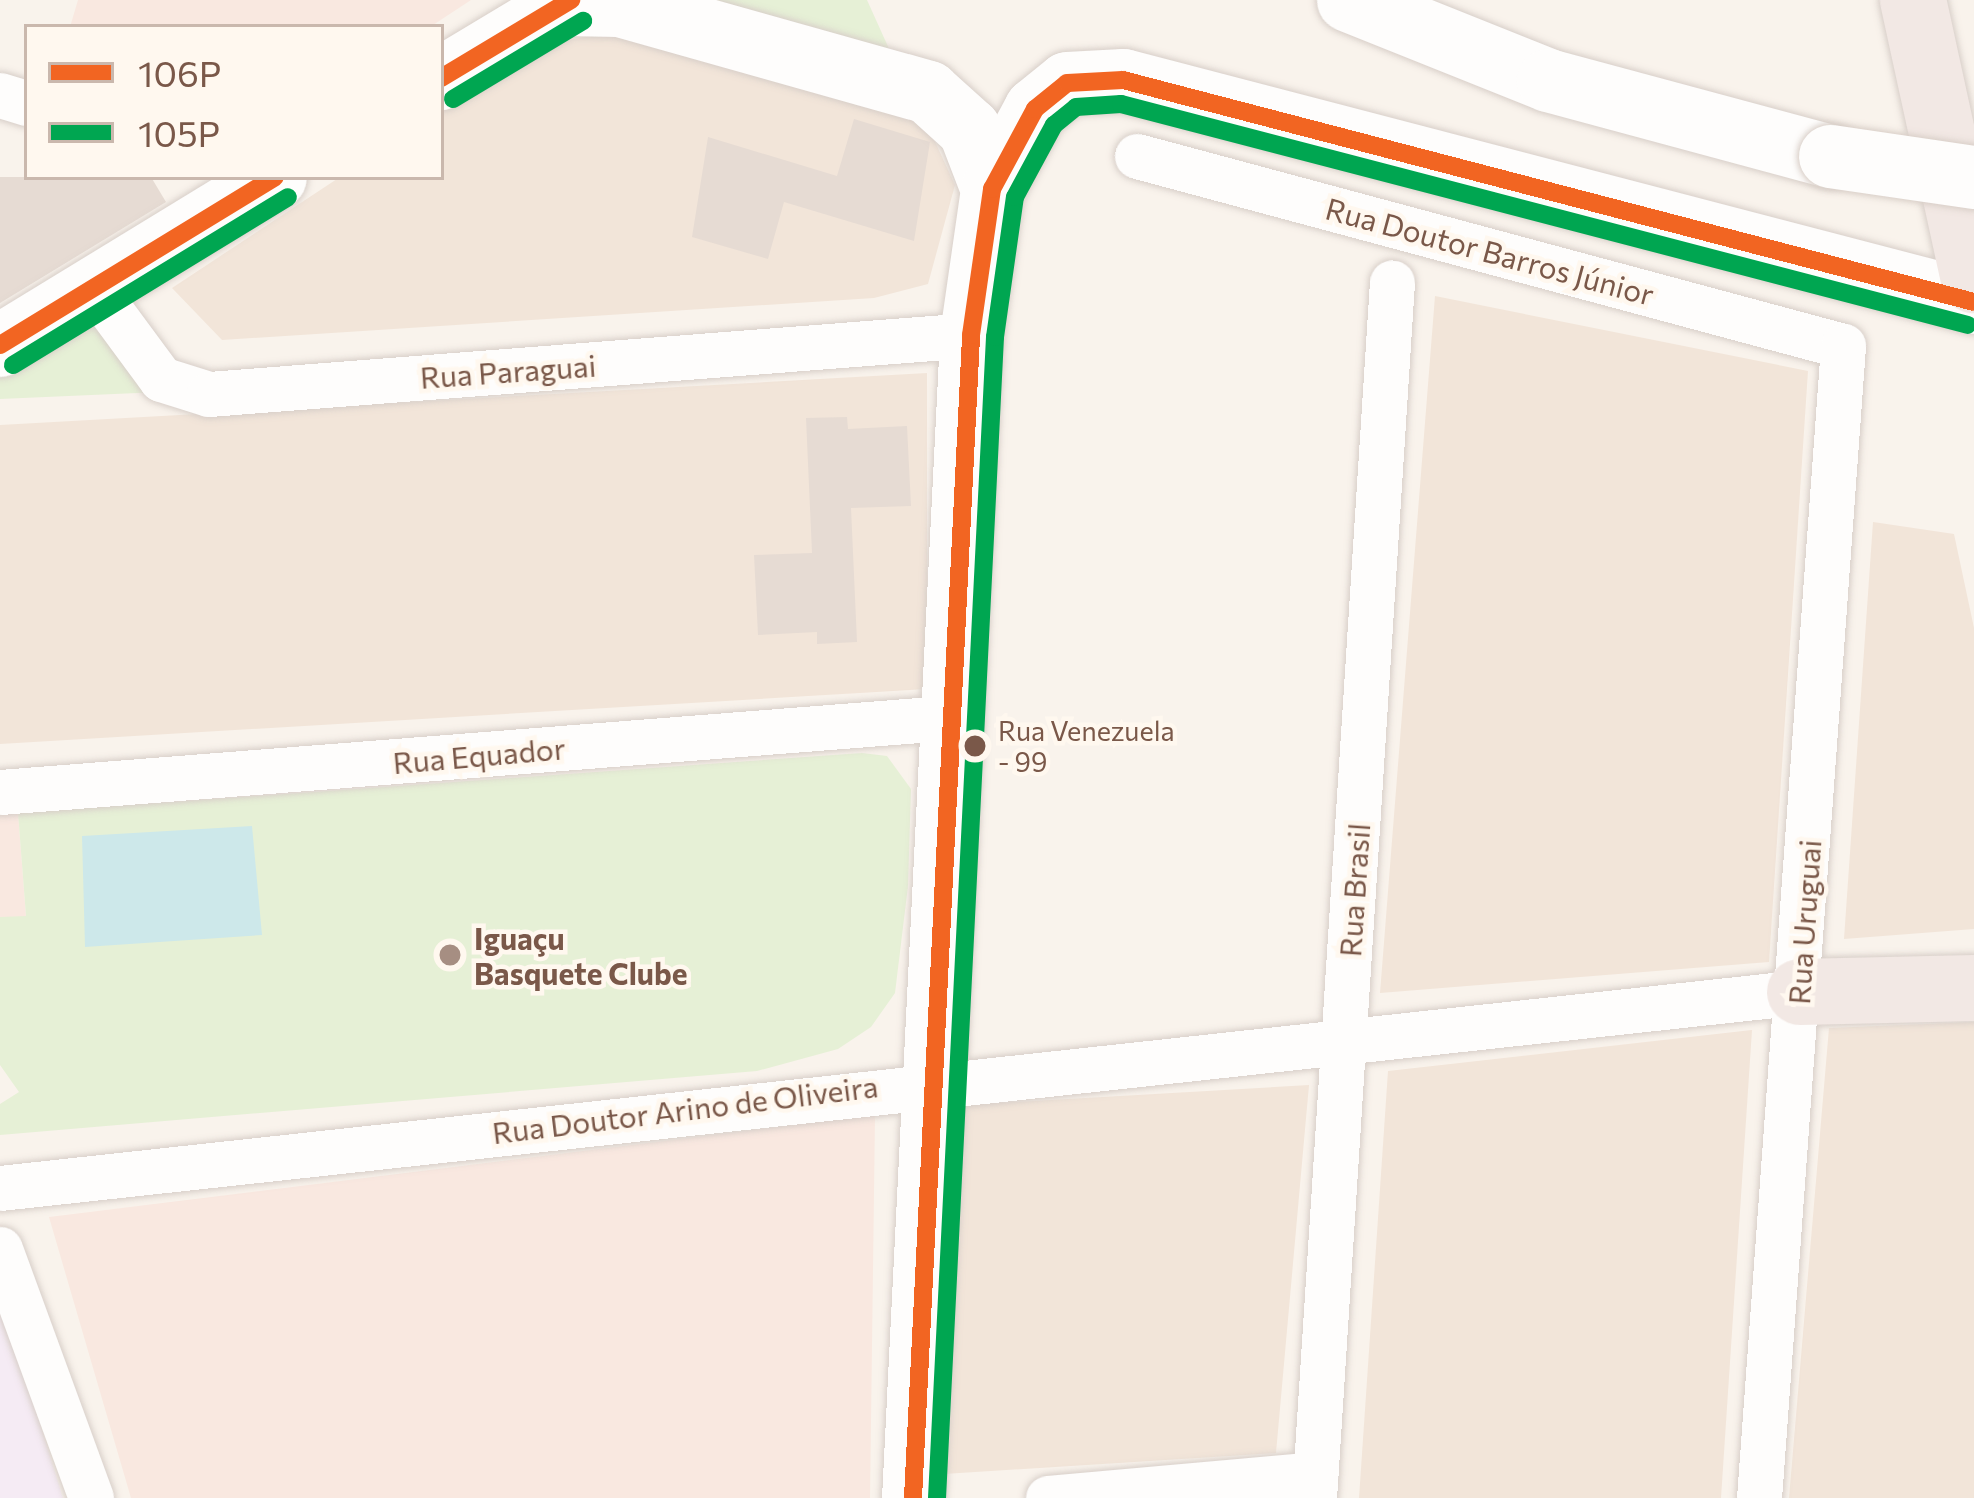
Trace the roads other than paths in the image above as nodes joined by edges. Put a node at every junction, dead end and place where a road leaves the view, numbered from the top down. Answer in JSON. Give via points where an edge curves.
{"nodes":[{"id":1,"x":1348,"y":0,"type":"edge"},
{"id":2,"x":1913,"y":0,"type":"edge"},
{"id":3,"x":567,"y":2,"type":"edge"},
{"id":4,"x":444,"y":76,"type":"edge"},
{"id":5,"x":1137,"y":156,"type":"dead end"},
{"id":6,"x":1974,"y":177,"type":"edge"},
{"id":7,"x":270,"y":180,"type":"edge"},
{"id":8,"x":992,"y":189,"type":"junction"},
{"id":9,"x":1974,"y":280,"type":"edge"},
{"id":10,"x":1392,"y":282,"type":"dead end"},
{"id":11,"x":94,"y":288,"type":"junction"},
{"id":12,"x":1974,"y":302,"type":"edge"},
{"id":13,"x":971,"y":335,"type":"junction"},
{"id":14,"x":0,"y":345,"type":"edge"},
{"id":15,"x":1843,"y":346,"type":"joint"},
{"id":16,"x":958,"y":717,"type":"junction"},
{"id":17,"x":0,"y":792,"type":"edge"},
{"id":18,"x":1974,"y":988,"type":"edge"},
{"id":19,"x":1800,"y":992,"type":"junction"},
{"id":20,"x":1345,"y":1038,"type":"junction"},
{"id":21,"x":927,"y":1081,"type":"junction"},
{"id":22,"x":0,"y":1188,"type":"edge"},
{"id":23,"x":0,"y":1249,"type":"edge"},
{"id":24,"x":1314,"y":1486,"type":"edge"},
{"id":25,"x":91,"y":1498,"type":"edge"},
{"id":26,"x":913,"y":1498,"type":"edge"},
{"id":27,"x":1048,"y":1498,"type":"edge"},
{"id":28,"x":1759,"y":1498,"type":"edge"}],
"edges":[{"from":1,"to":6,"type":"main road","bridge":true,"via":[[1548,80],[1830,156]]},
{"from":2,"to":9,"type":"highway"},
{"from":3,"to":4,"type":"main road"},
{"from":3,"to":8,"type":"main road","via":[[619,5],[928,92],[969,129]]},
{"from":5,"to":15,"type":"street","name":"Rua Doutor Barros Júnior"},
{"from":7,"to":11,"type":"main road"},
{"from":8,"to":12,"type":"main road","via":[[1048,95],[1077,81],[1130,82]]},
{"from":8,"to":13,"type":"main road"},
{"from":10,"to":20,"type":"street","name":"Rua Brasil"},
{"from":11,"to":13,"type":"street","name":"Rua Paraguai","via":[[161,379],[209,394]]},
{"from":11,"to":14,"type":"main road"},
{"from":13,"to":16,"type":"main road"},
{"from":15,"to":19,"type":"street","name":"Rua Uruguai"},
{"from":16,"to":17,"type":"street","name":"Rua Equador"},
{"from":16,"to":21,"type":"main road"},
{"from":18,"to":19,"type":"highway"},
{"from":19,"to":20,"type":"street","name":"Rua Doutor Arino de Oliveira"},
{"from":19,"to":28,"type":"street","name":"Rua Uruguai"},
{"from":20,"to":21,"type":"street","name":"Rua Doutor Arino de Oliveira"},
{"from":20,"to":24,"type":"street","name":"Rua Brasil"},
{"from":21,"to":22,"type":"street","name":"Rua Doutor Arino de Oliveira"},
{"from":21,"to":26,"type":"main road"},
{"from":23,"to":25,"type":"street"},
{"from":24,"to":27,"type":"street"}]}
